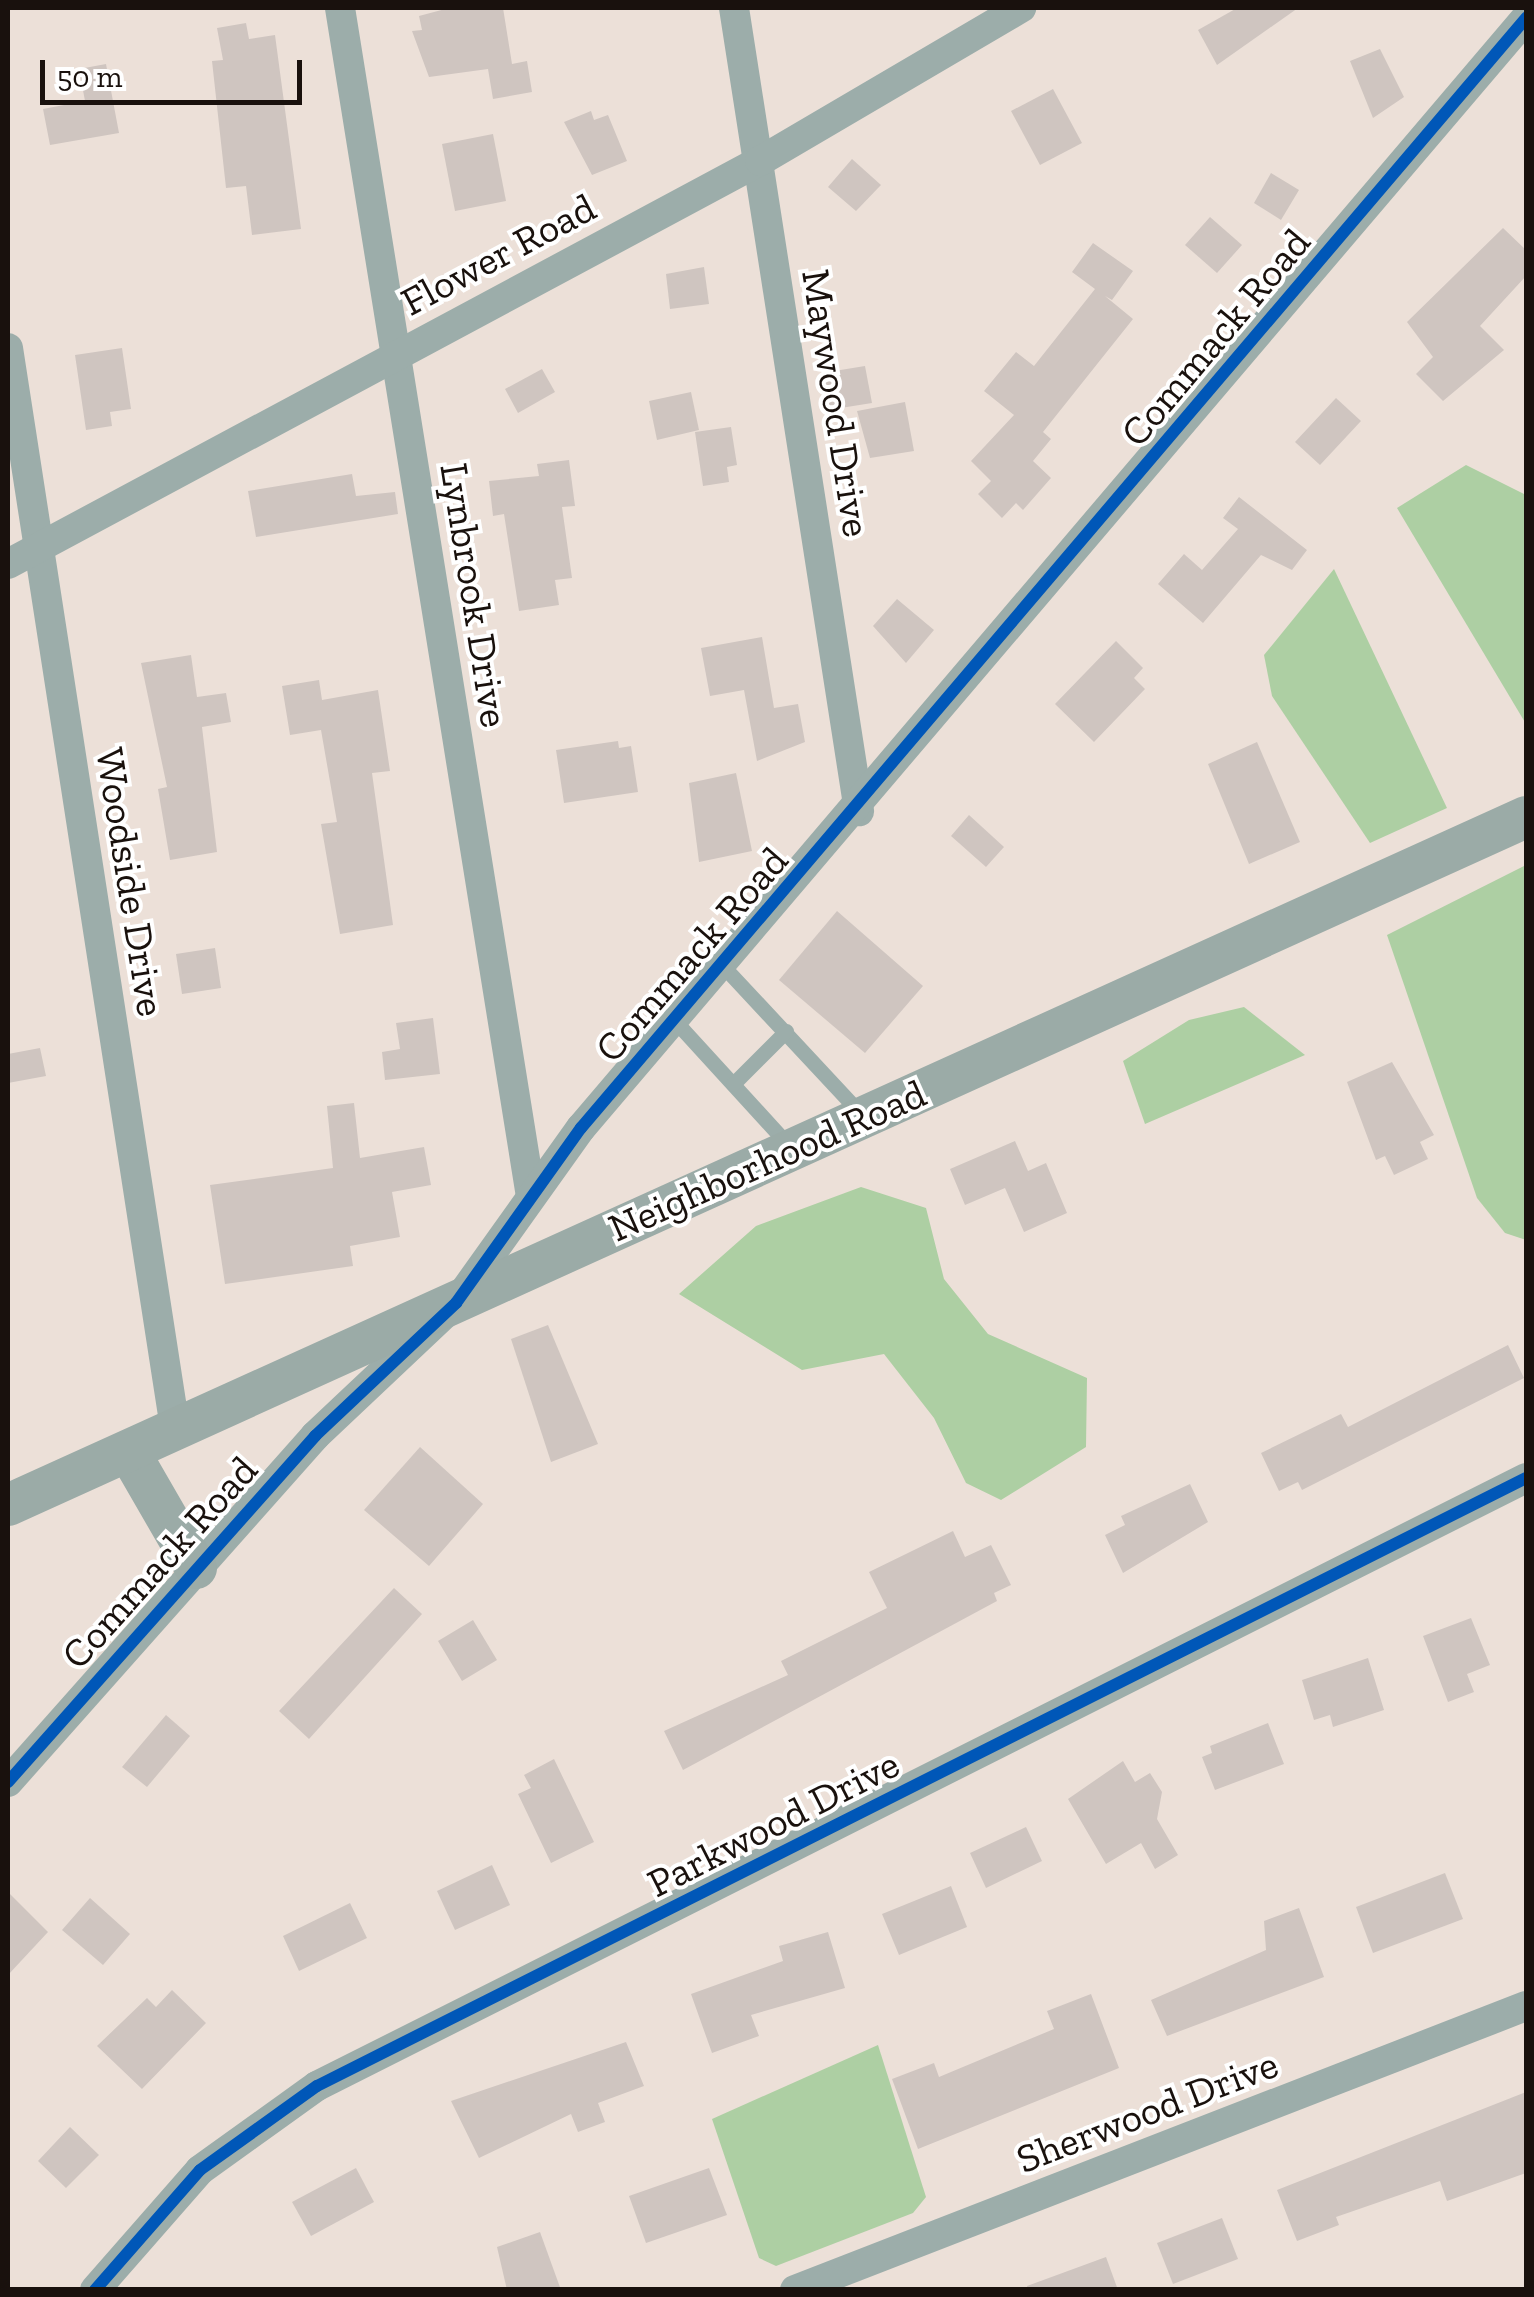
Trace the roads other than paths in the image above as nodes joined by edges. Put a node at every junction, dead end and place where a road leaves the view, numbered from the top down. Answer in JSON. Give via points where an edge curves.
{"nodes":[{"id":1,"x":340,"y":8,"type":"edge"},
{"id":2,"x":734,"y":8,"type":"edge"},
{"id":3,"x":1021,"y":8,"type":"edge"},
{"id":4,"x":1526,"y":18,"type":"edge"},
{"id":5,"x":760,"y":160,"type":"junction"},
{"id":6,"x":8,"y":348,"type":"edge"},
{"id":7,"x":396,"y":353,"type":"junction"},
{"id":8,"x":38,"y":547,"type":"junction"},
{"id":9,"x":8,"y":564,"type":"edge"},
{"id":10,"x":859,"y":811,"type":"junction"},
{"id":11,"x":1526,"y":817,"type":"edge"},
{"id":12,"x":723,"y":966,"type":"junction"},
{"id":13,"x":675,"y":1021,"type":"junction"},
{"id":14,"x":786,"y":1031,"type":"junction"},
{"id":15,"x":733,"y":1084,"type":"junction"},
{"id":16,"x":862,"y":1116,"type":"junction"},
{"id":17,"x":792,"y":1148,"type":"junction"},
{"id":18,"x":531,"y":1196,"type":"junction"},
{"id":19,"x":456,"y":1303,"type":"junction"},
{"id":20,"x":175,"y":1428,"type":"junction"},
{"id":21,"x":128,"y":1452,"type":"junction"},
{"id":22,"x":1526,"y":1478,"type":"edge"},
{"id":23,"x":8,"y":1506,"type":"edge"},
{"id":24,"x":196,"y":1568,"type":"junction"},
{"id":25,"x":8,"y":1782,"type":"edge"},
{"id":26,"x":1526,"y":2006,"type":"edge"},
{"id":27,"x":95,"y":2290,"type":"edge"},
{"id":28,"x":796,"y":2290,"type":"edge"}],
"edges":[{"from":1,"to":7,"type":"street","name":"Lynbrook Drive"},
{"from":2,"to":5,"type":"street","name":"Maywood Drive"},
{"from":3,"to":5,"type":"street","name":"Flower Road"},
{"from":4,"to":10,"type":"street","name":"Commack Road"},
{"from":5,"to":7,"type":"street","name":"Flower Road"},
{"from":5,"to":10,"type":"street","name":"Maywood Drive"},
{"from":6,"to":8,"type":"street","name":"Woodside Drive"},
{"from":7,"to":8,"type":"street","name":"Flower Road"},
{"from":7,"to":18,"type":"street","name":"Lynbrook Drive"},
{"from":8,"to":9,"type":"street","name":"Flower Road"},
{"from":8,"to":20,"type":"street","name":"Woodside Drive"},
{"from":10,"to":12,"type":"street","name":"Commack Road"},
{"from":11,"to":16,"type":"main road","name":"Neighborhood Road"},
{"from":12,"to":13,"type":"street","name":"Commack Road"},
{"from":12,"to":14,"type":"lane"},
{"from":13,"to":15,"type":"lane"},
{"from":13,"to":18,"type":"street","name":"Commack Road"},
{"from":14,"to":15,"type":"lane"},
{"from":14,"to":16,"type":"lane"},
{"from":15,"to":17,"type":"lane"},
{"from":16,"to":17,"type":"main road","name":"Neighborhood Road"},
{"from":17,"to":19,"type":"main road","name":"Neighborhood Road"},
{"from":18,"to":19,"type":"street","name":"Commack Road"},
{"from":19,"to":20,"type":"main road","name":"Neighborhood Road"},
{"from":19,"to":24,"type":"street","name":"Commack Road","via":[[315,1436]]},
{"from":20,"to":21,"type":"main road","name":"Neighborhood Road"},
{"from":21,"to":23,"type":"main road","name":"Neighborhood Road"},
{"from":21,"to":24,"type":"main road"},
{"from":22,"to":27,"type":"street","name":"Parkwood Drive","via":[[317,2086],[200,2170]]},
{"from":24,"to":25,"type":"street","name":"Commack Road"},
{"from":26,"to":28,"type":"street","name":"Sherwood Drive"}]}
